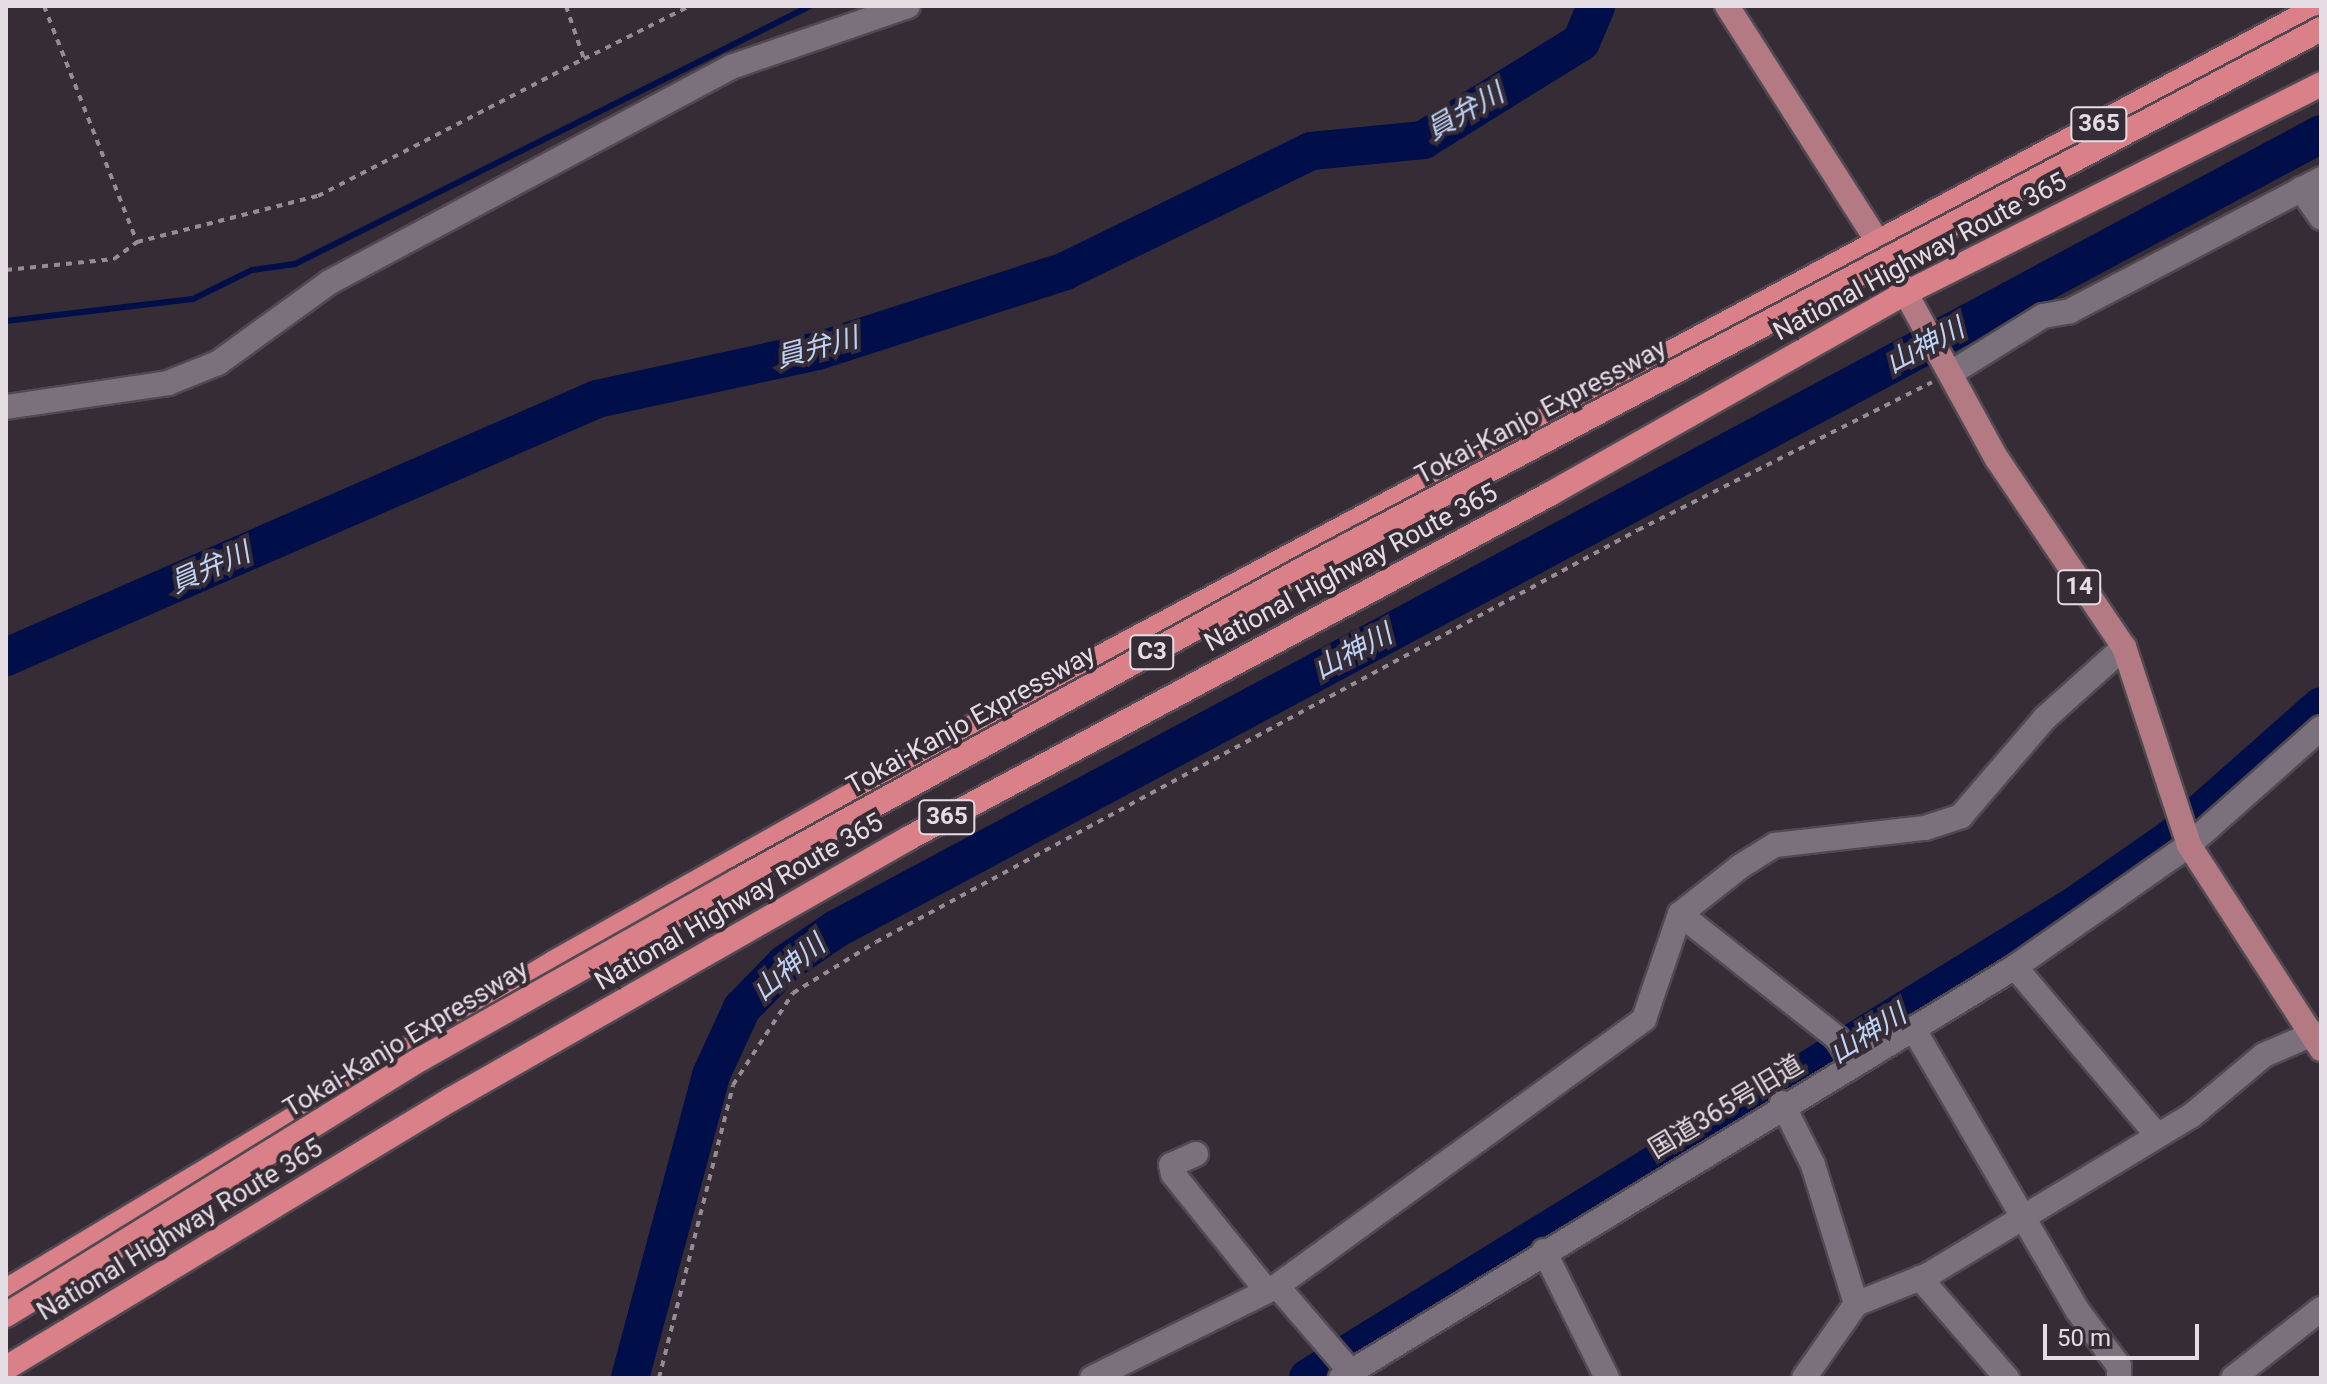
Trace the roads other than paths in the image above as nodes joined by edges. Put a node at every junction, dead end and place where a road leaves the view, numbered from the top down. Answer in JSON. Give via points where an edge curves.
{"nodes":[{"id":1,"x":908,"y":6,"type":"edge"},
{"id":2,"x":1727,"y":6,"type":"edge"},
{"id":3,"x":2320,"y":6,"type":"edge"},
{"id":4,"x":2321,"y":29,"type":"edge"},
{"id":5,"x":2321,"y":84,"type":"edge"},
{"id":6,"x":2311,"y":184,"type":"edge"},
{"id":7,"x":2321,"y":218,"type":"edge"},
{"id":8,"x":1877,"y":241,"type":"junction"},
{"id":9,"x":1910,"y":303,"type":"junction"},
{"id":10,"x":1948,"y":367,"type":"junction"},
{"id":11,"x":6,"y":407,"type":"edge"},
{"id":12,"x":2124,"y":647,"type":"junction"},
{"id":13,"x":2321,"y":728,"type":"edge"},
{"id":14,"x":2185,"y":832,"type":"junction"},
{"id":15,"x":1680,"y":914,"type":"junction"},
{"id":16,"x":2015,"y":967,"type":"junction"},
{"id":17,"x":1913,"y":1028,"type":"junction"},
{"id":18,"x":2318,"y":1039,"type":"edge"},
{"id":19,"x":1846,"y":1052,"type":"junction"},
{"id":20,"x":1782,"y":1103,"type":"junction"},
{"id":21,"x":2157,"y":1135,"type":"junction"},
{"id":22,"x":1196,"y":1154,"type":"dead end"},
{"id":23,"x":2021,"y":1214,"type":"junction"},
{"id":24,"x":1544,"y":1251,"type":"junction"},
{"id":25,"x":1920,"y":1278,"type":"junction"},
{"id":26,"x":1272,"y":1288,"type":"junction"},
{"id":27,"x":6,"y":1291,"type":"edge"},
{"id":28,"x":1856,"y":1304,"type":"junction"},
{"id":29,"x":2321,"y":1309,"type":"edge"},
{"id":30,"x":6,"y":1315,"type":"edge"},
{"id":31,"x":6,"y":1368,"type":"edge"},
{"id":32,"x":1344,"y":1369,"type":"edge"},
{"id":33,"x":1807,"y":1376,"type":"edge"},
{"id":34,"x":1092,"y":1378,"type":"edge"},
{"id":35,"x":1607,"y":1378,"type":"edge"},
{"id":36,"x":2007,"y":1378,"type":"edge"},
{"id":37,"x":2119,"y":1378,"type":"edge"},
{"id":38,"x":2233,"y":1378,"type":"edge"}],
"edges":[{"from":1,"to":11,"type":"street","via":[[731,67],[330,282],[218,363],[168,383]]},
{"from":2,"to":8,"type":"main road","number":"14"},
{"from":3,"to":8,"type":"highway","name":"National Highway Route 365","number":"365"},
{"from":4,"to":30,"type":"highway","name":"Tokai-Kanjo Expressway","number":"C3","bridge":true,"via":[[1299,571],[737,881],[421,1059]]},
{"from":5,"to":9,"type":"highway","name":"National Highway Route 365","number":"365"},
{"from":6,"to":7,"type":"street"},
{"from":6,"to":10,"type":"street","via":[[2070,311],[2043,316]]},
{"from":8,"to":9,"type":"main road","number":"14"},
{"from":8,"to":27,"type":"highway","name":"National Highway Route 365","number":"365","via":[[732,861]]},
{"from":9,"to":10,"type":"main road","number":"14"},
{"from":9,"to":31,"type":"highway","name":"National Highway Route 365","number":"365","via":[[758,922]]},
{"from":10,"to":12,"type":"main road","number":"14","via":[[1997,459]]},
{"from":12,"to":14,"type":"main road","number":"14"},
{"from":12,"to":15,"type":"street","via":[[2045,718],[1961,816],[1925,828],[1775,845]]},
{"from":13,"to":14,"type":"street","name":"国道365号旧道"},
{"from":14,"to":16,"type":"street","name":"国道365号旧道"},
{"from":14,"to":18,"type":"main road","number":"14"},
{"from":15,"to":19,"type":"street"},
{"from":15,"to":26,"type":"street","via":[[1644,1019]]},
{"from":16,"to":17,"type":"street","name":"国道365号旧道"},
{"from":16,"to":21,"type":"street"},
{"from":17,"to":19,"type":"street","name":"国道365号旧道"},
{"from":17,"to":23,"type":"street"},
{"from":18,"to":21,"type":"street","via":[[2264,1055]]},
{"from":19,"to":20,"type":"street","name":"国道365号旧道"},
{"from":20,"to":24,"type":"street","name":"国道365号旧道"},
{"from":20,"to":28,"type":"street","via":[[1813,1165]]},
{"from":21,"to":23,"type":"street"},
{"from":22,"to":26,"type":"street","via":[[1171,1165],[1173,1174]]},
{"from":23,"to":25,"type":"street"},
{"from":23,"to":37,"type":"street","via":[[2119,1366]]},
{"from":24,"to":32,"type":"street","name":"国道365号旧道"},
{"from":24,"to":35,"type":"street"},
{"from":25,"to":28,"type":"street"},
{"from":25,"to":36,"type":"street"},
{"from":26,"to":32,"type":"street"},
{"from":26,"to":34,"type":"street"},
{"from":28,"to":33,"type":"street"},
{"from":29,"to":38,"type":"street"}]}
